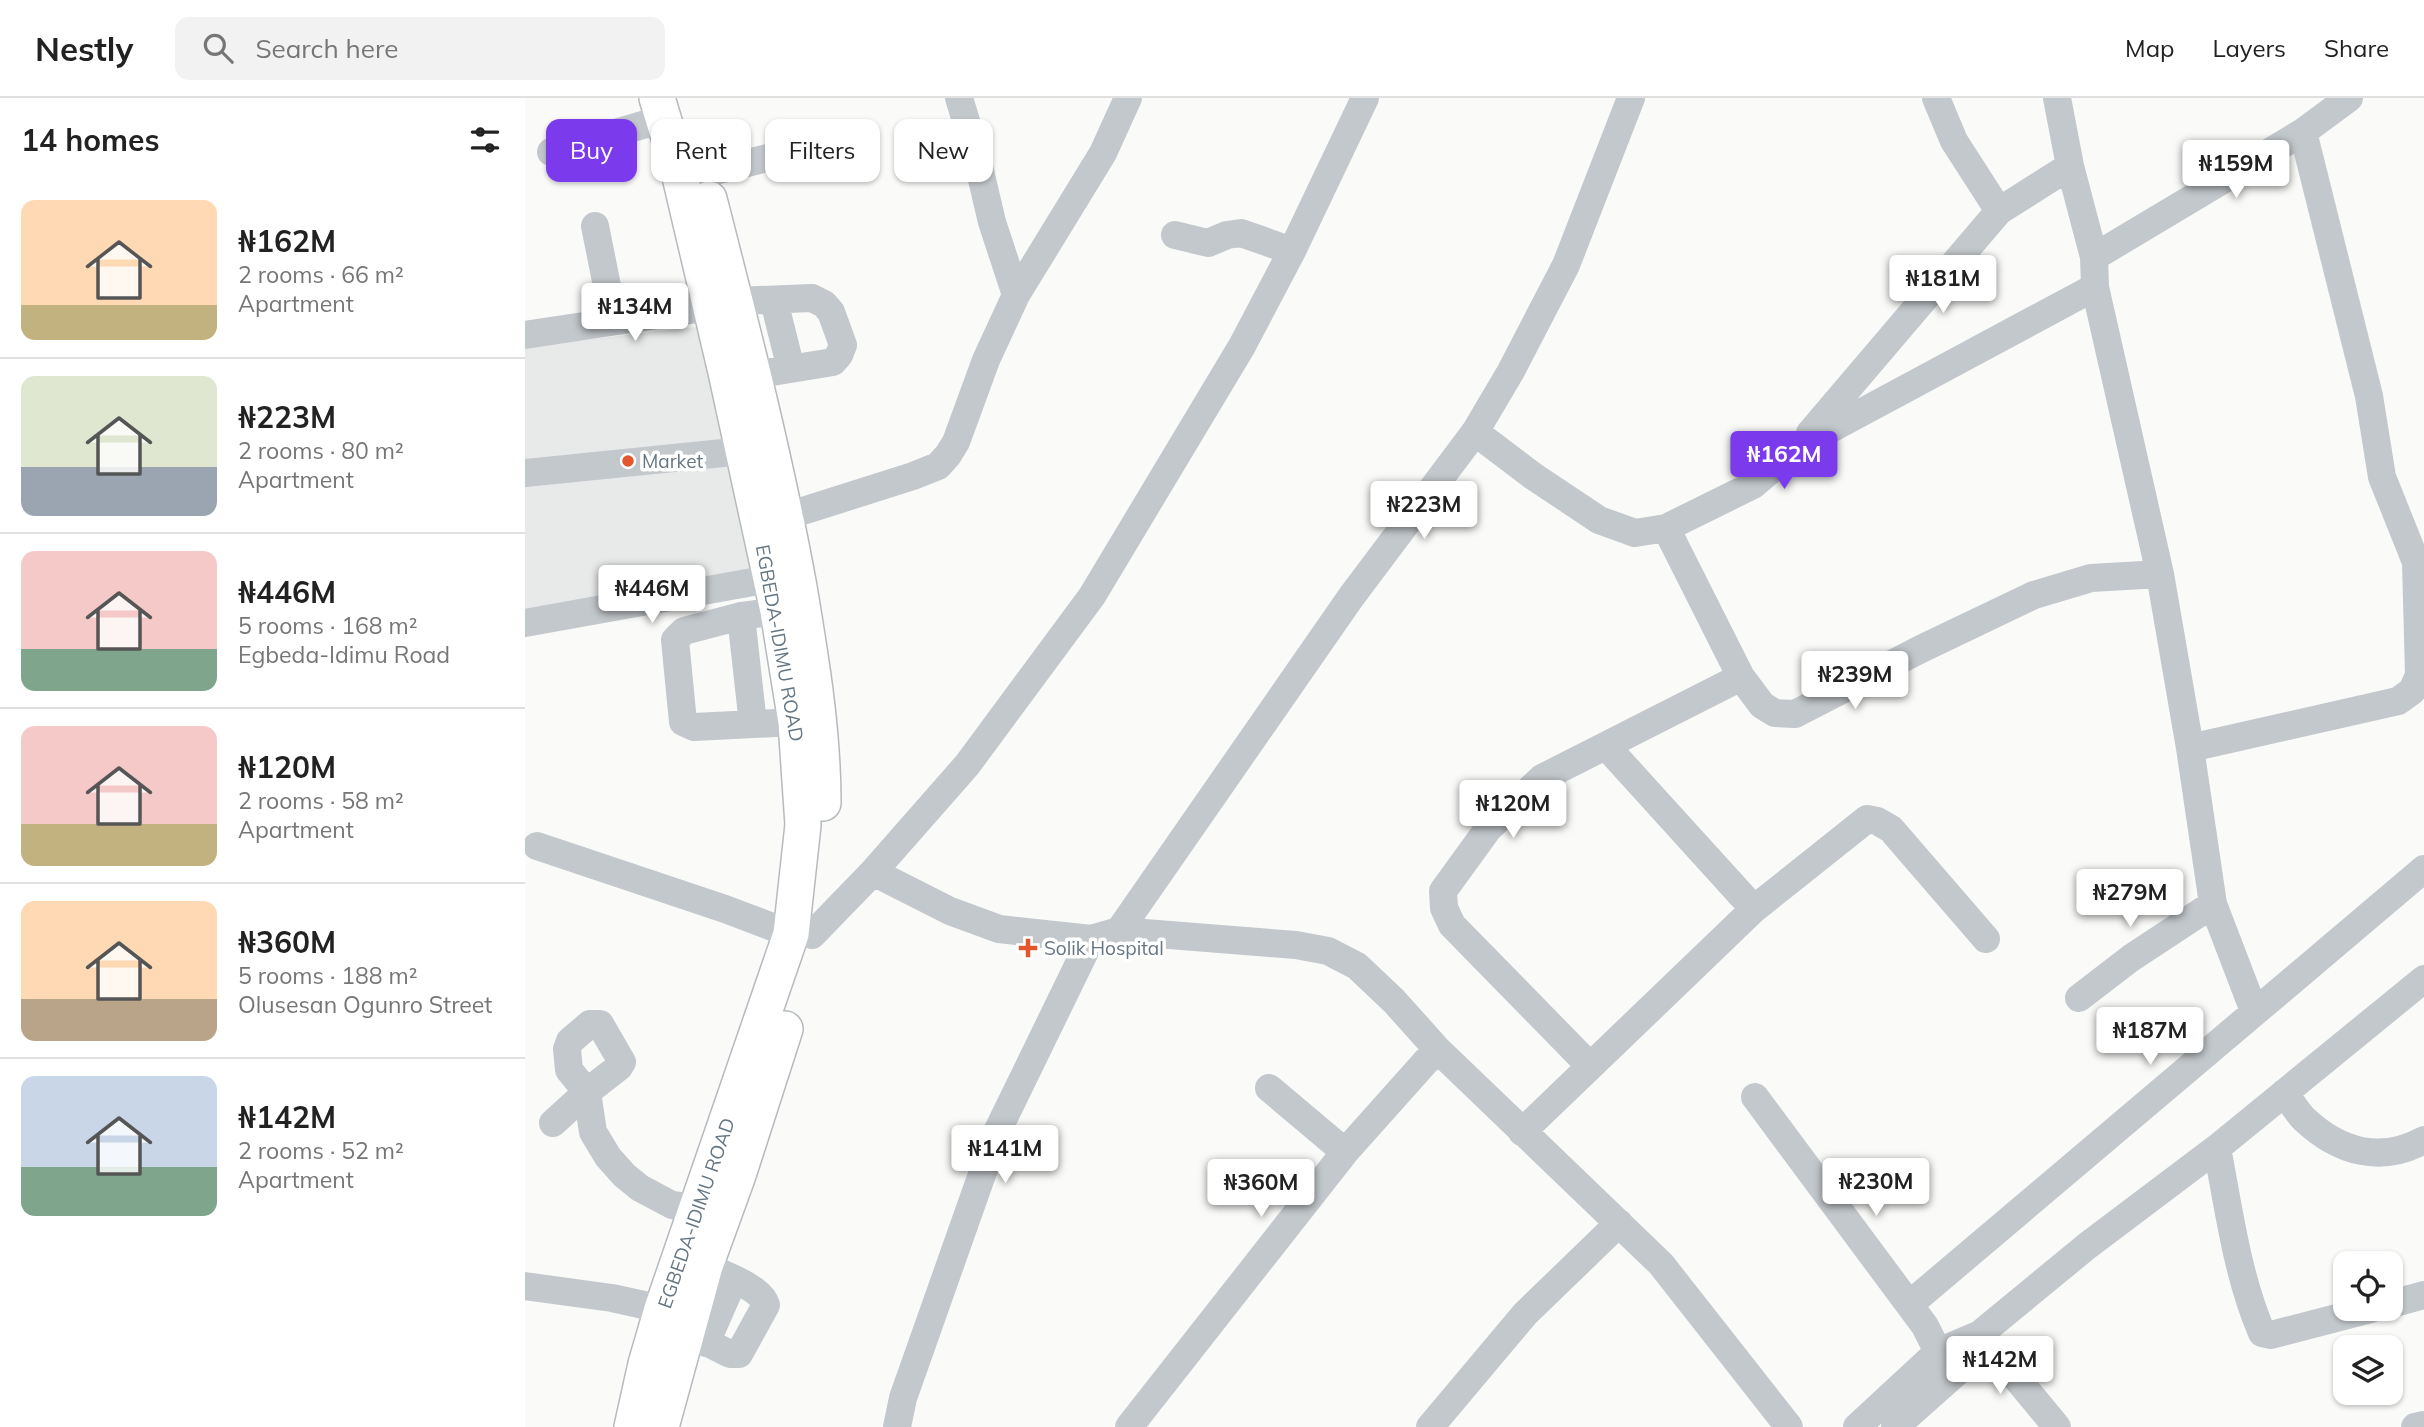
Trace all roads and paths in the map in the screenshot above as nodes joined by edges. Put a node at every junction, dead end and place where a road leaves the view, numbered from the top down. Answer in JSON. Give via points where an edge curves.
{"nodes":[{"id":1,"x":959,"y":98,"type":"edge"},
{"id":2,"x":1128,"y":98,"type":"edge"},
{"id":3,"x":1365,"y":98,"type":"edge"},
{"id":4,"x":1631,"y":98,"type":"edge"},
{"id":5,"x":1936,"y":98,"type":"edge"},
{"id":6,"x":2057,"y":98,"type":"edge"},
{"id":7,"x":2349,"y":98,"type":"edge"},
{"id":8,"x":667,"y":105,"type":"edge"},
{"id":9,"x":632,"y":119,"type":"edge"},
{"id":10,"x":2303,"y":132,"type":"junction"},
{"id":11,"x":2070,"y":166,"type":"junction"},
{"id":12,"x":704,"y":182,"type":"edge"},
{"id":13,"x":1999,"y":211,"type":"junction"},
{"id":14,"x":596,"y":226,"type":"dead end"},
{"id":15,"x":1175,"y":234,"type":"dead end"},
{"id":16,"x":1292,"y":251,"type":"junction"},
{"id":17,"x":2094,"y":257,"type":"junction"},
{"id":18,"x":2095,"y":288,"type":"junction"},
{"id":19,"x":1016,"y":295,"type":"junction"},
{"id":20,"x":774,"y":301,"type":"junction"},
{"id":21,"x":723,"y":304,"type":"junction"},
{"id":22,"x":614,"y":321,"type":"junction"},
{"id":23,"x":525,"y":335,"type":"edge"},
{"id":24,"x":791,"y":369,"type":"junction"},
{"id":25,"x":753,"y":375,"type":"junction"},
{"id":26,"x":1475,"y":432,"type":"junction"},
{"id":27,"x":743,"y":446,"type":"junction"},
{"id":28,"x":1800,"y":446,"type":"junction"},
{"id":29,"x":525,"y":473,"type":"edge"},
{"id":30,"x":773,"y":521,"type":"junction"},
{"id":31,"x":1666,"y":528,"type":"junction"},
{"id":32,"x":2420,"y":556,"type":"edge"},
{"id":33,"x":2160,"y":574,"type":"junction"},
{"id":34,"x":781,"y":587,"type":"junction"},
{"id":35,"x":741,"y":616,"type":"junction"},
{"id":36,"x":525,"y":623,"type":"edge"},
{"id":37,"x":1741,"y":677,"type":"junction"},
{"id":38,"x":796,"y":722,"type":"junction"},
{"id":39,"x":753,"y":724,"type":"junction"},
{"id":40,"x":1606,"y":746,"type":"junction"},
{"id":41,"x":2190,"y":748,"type":"junction"},
{"id":42,"x":537,"y":846,"type":"dead end"},
{"id":43,"x":2424,"y":869,"type":"edge"},
{"id":44,"x":873,"y":872,"type":"junction"},
{"id":45,"x":2213,"y":904,"type":"junction"},
{"id":46,"x":1754,"y":909,"type":"junction"},
{"id":47,"x":1119,"y":931,"type":"junction"},
{"id":48,"x":802,"y":934,"type":"junction"},
{"id":49,"x":1091,"y":939,"type":"junction"},
{"id":50,"x":1986,"y":939,"type":"dead end"},
{"id":51,"x":2424,"y":979,"type":"edge"},
{"id":52,"x":2079,"y":998,"type":"dead end"},
{"id":53,"x":2254,"y":1011,"type":"junction"},
{"id":54,"x":1437,"y":1049,"type":"junction"},
{"id":55,"x":1590,"y":1066,"type":"junction"},
{"id":56,"x":1269,"y":1088,"type":"dead end"},
{"id":57,"x":2284,"y":1093,"type":"junction"},
{"id":58,"x":1755,"y":1097,"type":"dead end"},
{"id":59,"x":554,"y":1123,"type":"dead end"},
{"id":60,"x":1522,"y":1132,"type":"junction"},
{"id":61,"x":2424,"y":1140,"type":"edge"},
{"id":62,"x":2217,"y":1148,"type":"junction"},
{"id":63,"x":1345,"y":1152,"type":"junction"},
{"id":64,"x":696,"y":1208,"type":"junction"},
{"id":65,"x":1619,"y":1223,"type":"junction"},
{"id":66,"x":720,"y":1273,"type":"junction"},
{"id":67,"x":525,"y":1286,"type":"edge"},
{"id":68,"x":2424,"y":1295,"type":"edge"},
{"id":69,"x":2403,"y":1301,"type":"edge"},
{"id":70,"x":1910,"y":1304,"type":"junction"},
{"id":71,"x":662,"y":1308,"type":"junction"},
{"id":72,"x":2333,"y":1319,"type":"edge"},
{"id":73,"x":1980,"y":1334,"type":"junction"},
{"id":74,"x":697,"y":1338,"type":"junction"},
{"id":75,"x":1948,"y":1362,"type":"junction"},
{"id":76,"x":2424,"y":1425,"type":"edge"},
{"id":77,"x":632,"y":1427,"type":"edge"},
{"id":78,"x":661,"y":1427,"type":"edge"},
{"id":79,"x":897,"y":1427,"type":"edge"},
{"id":80,"x":1129,"y":1427,"type":"edge"},
{"id":81,"x":1430,"y":1427,"type":"edge"},
{"id":82,"x":1789,"y":1427,"type":"edge"},
{"id":83,"x":1857,"y":1427,"type":"edge"},
{"id":84,"x":1895,"y":1427,"type":"edge"},
{"id":85,"x":2057,"y":1427,"type":"edge"},
{"id":86,"x":2415,"y":1427,"type":"edge"}],
"edges":[{"from":1,"to":19,"type":"street"},
{"from":2,"to":19,"type":"street","via":[[1103,152]]},
{"from":3,"to":16,"type":"street"},
{"from":4,"to":26,"type":"street","via":[[1566,265]]},
{"from":5,"to":13,"type":"street","via":[[1954,141]]},
{"from":6,"to":11,"type":"street"},
{"from":7,"to":10,"type":"street"},
{"from":8,"to":9,"type":"street"},
{"from":8,"to":21,"type":"main road","name":"EGBEDA-IDIMU ROAD","via":[[677,164]]},
{"from":10,"to":17,"type":"street"},
{"from":10,"to":32,"type":"street","via":[[2369,396],[2382,477]]},
{"from":11,"to":13,"type":"street"},
{"from":11,"to":17,"type":"street"},
{"from":12,"to":21,"type":"main road","name":"EGBEDA-IDIMU ROAD"},
{"from":13,"to":28,"type":"street"},
{"from":14,"to":22,"type":"street"},
{"from":15,"to":16,"type":"street","via":[[1208,243],[1241,233]]},
{"from":16,"to":44,"type":"street","via":[[1242,346],[1092,596],[967,765]]},
{"from":17,"to":18,"type":"street"},
{"from":18,"to":28,"type":"street"},
{"from":18,"to":33,"type":"street"},
{"from":19,"to":30,"type":"street","via":[[956,442],[938,466]]},
{"from":20,"to":21,"type":"street"},
{"from":20,"to":24,"type":"street"},
{"from":20,"to":24,"type":"street","via":[[812,298],[824,304],[843,345],[833,362]]},
{"from":21,"to":22,"type":"street"},
{"from":21,"to":25,"type":"main road","name":"EGBEDA-IDIMU ROAD"},
{"from":21,"to":27,"type":"main road","name":"EGBEDA-IDIMU ROAD"},
{"from":22,"to":23,"type":"street"},
{"from":24,"to":25,"type":"street"},
{"from":25,"to":30,"type":"main road","name":"EGBEDA-IDIMU ROAD"},
{"from":26,"to":31,"type":"street","via":[[1599,520],[1635,533]]},
{"from":26,"to":47,"type":"street","via":[[1351,597]]},
{"from":27,"to":29,"type":"street","via":[[723,453]]},
{"from":27,"to":30,"type":"main road","name":"EGBEDA-IDIMU ROAD"},
{"from":28,"to":31,"type":"street","via":[[1753,485]]},
{"from":30,"to":34,"type":"main road","name":"EGBEDA-IDIMU ROAD"},
{"from":31,"to":37,"type":"street"},
{"from":32,"to":41,"type":"street","via":[[2419,675],[2412,691],[2398,701]]},
{"from":33,"to":37,"type":"street","via":[[2091,578],[2033,595],[1795,714],[1775,713],[1762,705]]},
{"from":33,"to":41,"type":"street"},
{"from":34,"to":35,"type":"street"},
{"from":34,"to":36,"type":"street"},
{"from":34,"to":38,"type":"main road","name":"EGBEDA-IDIMU ROAD"},
{"from":34,"to":48,"type":"main road","name":"EGBEDA-IDIMU ROAD","via":[[811,660],[823,755],[823,858]]},
{"from":35,"to":39,"type":"street"},
{"from":35,"to":39,"type":"street","via":[[684,632],[675,640],[683,722],[694,727]]},
{"from":37,"to":40,"type":"street"},
{"from":38,"to":39,"type":"street"},
{"from":38,"to":48,"type":"main road","name":"EGBEDA-IDIMU ROAD","via":[[803,825]]},
{"from":40,"to":46,"type":"street"},
{"from":40,"to":55,"type":"street","via":[[1542,778],[1488,829],[1443,891],[1452,925]]},
{"from":41,"to":45,"type":"street"},
{"from":42,"to":48,"type":"street"},
{"from":43,"to":53,"type":"street"},
{"from":44,"to":48,"type":"street"},
{"from":44,"to":49,"type":"street","via":[[950,911],[999,929]]},
{"from":45,"to":52,"type":"street"},
{"from":45,"to":53,"type":"street"},
{"from":46,"to":50,"type":"street","via":[[1867,819],[1891,829]]},
{"from":46,"to":55,"type":"street"},
{"from":47,"to":49,"type":"street"},
{"from":47,"to":54,"type":"street","via":[[1328,951],[1357,966]]},
{"from":48,"to":64,"type":"main road","name":"EGBEDA-IDIMU ROAD"},
{"from":48,"to":66,"type":"main road","name":"EGBEDA-IDIMU ROAD","via":[[778,1053],[738,1175]]},
{"from":49,"to":79,"type":"street","via":[[997,1132],[903,1398]]},
{"from":51,"to":57,"type":"street"},
{"from":53,"to":70,"type":"street"},
{"from":54,"to":60,"type":"street"},
{"from":54,"to":63,"type":"street"},
{"from":55,"to":60,"type":"street"},
{"from":56,"to":63,"type":"street"},
{"from":57,"to":61,"type":"street","via":[[2304,1119],[2343,1147],[2373,1154],[2410,1148]]},
{"from":57,"to":62,"type":"street"},
{"from":58,"to":70,"type":"street"},
{"from":59,"to":64,"type":"street","via":[[587,1092],[593,1132],[624,1175],[672,1205]]},
{"from":60,"to":65,"type":"street"},
{"from":62,"to":72,"type":"street","via":[[2239,1259],[2262,1333],[2271,1335]]},
{"from":62,"to":73,"type":"street"},
{"from":63,"to":80,"type":"street"},
{"from":64,"to":71,"type":"main road","name":"EGBEDA-IDIMU ROAD"},
{"from":65,"to":81,"type":"street","via":[[1525,1314]]},
{"from":65,"to":82,"type":"street","via":[[1661,1264]]},
{"from":66,"to":74,"type":"main road","name":"EGBEDA-IDIMU ROAD"},
{"from":66,"to":74,"type":"street","via":[[764,1297],[766,1305],[739,1354]]},
{"from":67,"to":71,"type":"street"},
{"from":68,"to":69,"type":"street"},
{"from":70,"to":75,"type":"street"},
{"from":71,"to":77,"type":"main road","name":"EGBEDA-IDIMU ROAD"},
{"from":73,"to":75,"type":"street"},
{"from":73,"to":85,"type":"street"},
{"from":74,"to":78,"type":"main road","name":"EGBEDA-IDIMU ROAD"},
{"from":75,"to":83,"type":"street"},
{"from":75,"to":84,"type":"street"},
{"from":76,"to":86,"type":"street"}]}
